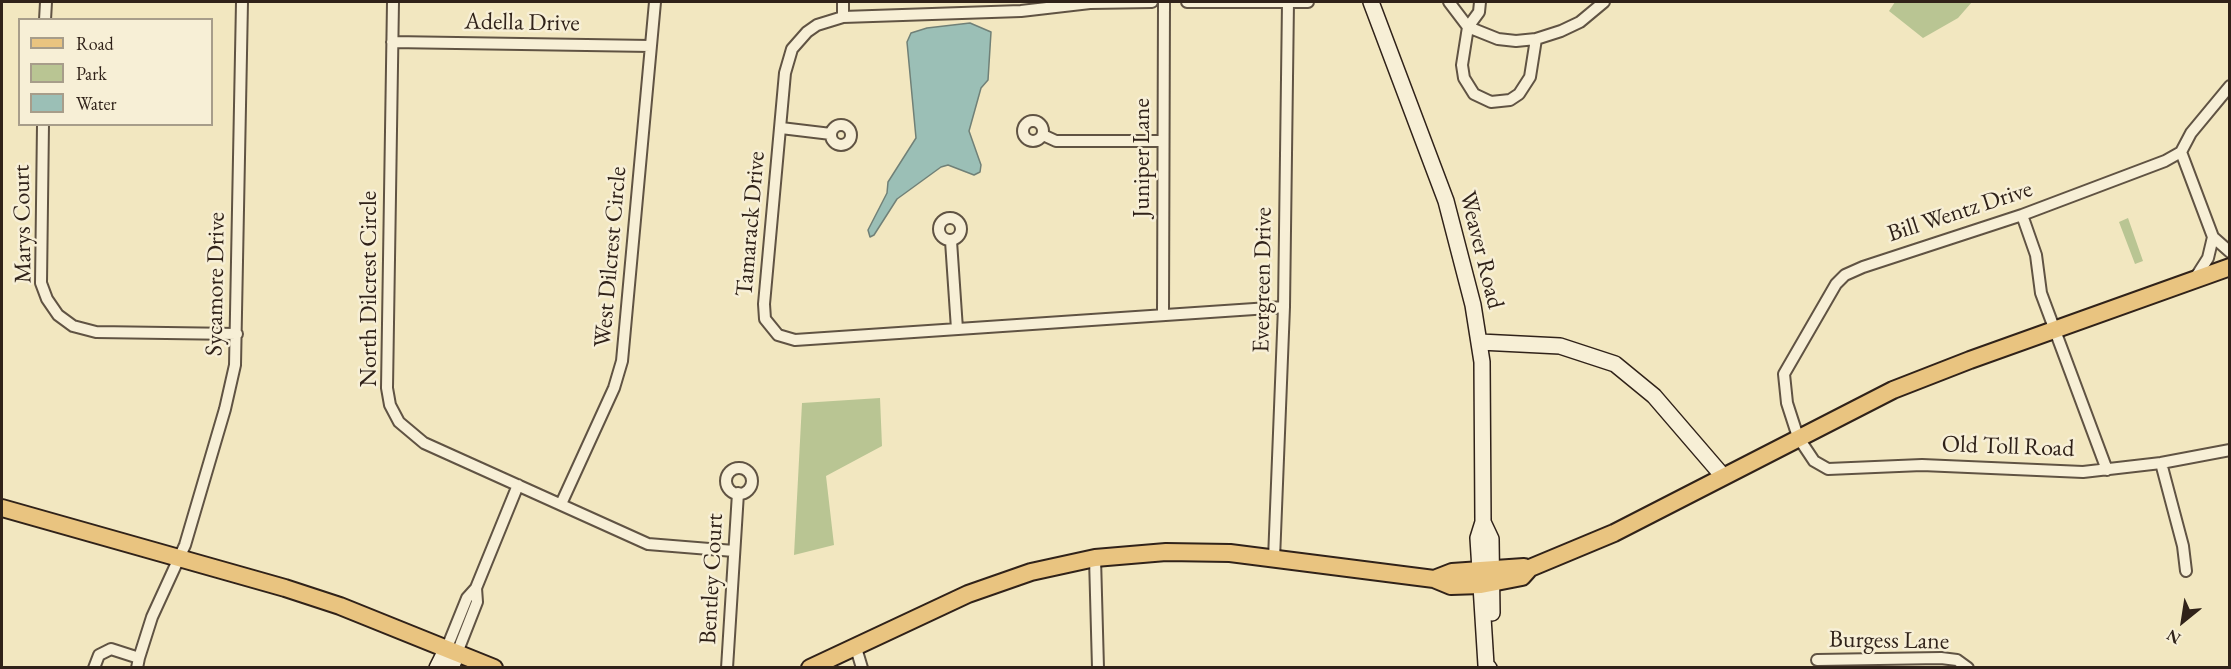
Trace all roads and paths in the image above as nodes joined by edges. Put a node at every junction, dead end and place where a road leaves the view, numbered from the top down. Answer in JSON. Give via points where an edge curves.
{"nodes":[{"id":1,"x":46,"y":2,"type":"edge"},
{"id":2,"x":242,"y":2,"type":"edge"},
{"id":3,"x":393,"y":2,"type":"edge"},
{"id":4,"x":655,"y":2,"type":"edge"},
{"id":5,"x":843,"y":2,"type":"edge"},
{"id":6,"x":1152,"y":2,"type":"edge"},
{"id":7,"x":1164,"y":2,"type":"edge"},
{"id":8,"x":1187,"y":2,"type":"edge"},
{"id":9,"x":1288,"y":2,"type":"edge"},
{"id":10,"x":1308,"y":2,"type":"edge"},
{"id":11,"x":1371,"y":2,"type":"edge"},
{"id":12,"x":1449,"y":2,"type":"edge"},
{"id":13,"x":1480,"y":2,"type":"edge"},
{"id":14,"x":1604,"y":2,"type":"edge"},
{"id":15,"x":1039,"y":5,"type":"edge"},
{"id":16,"x":45,"y":18,"type":"edge"},
{"id":17,"x":843,"y":18,"type":"junction"},
{"id":18,"x":1468,"y":27,"type":"junction"},
{"id":19,"x":1536,"y":39,"type":"junction"},
{"id":20,"x":392,"y":42,"type":"junction"},
{"id":21,"x":651,"y":46,"type":"junction"},
{"id":22,"x":2229,"y":86,"type":"edge"},
{"id":23,"x":44,"y":126,"type":"edge"},
{"id":24,"x":780,"y":128,"type":"junction"},
{"id":25,"x":831,"y":134,"type":"dead end"},
{"id":26,"x":1043,"y":135,"type":"dead end"},
{"id":27,"x":1163,"y":141,"type":"junction"},
{"id":28,"x":2181,"y":152,"type":"junction"},
{"id":29,"x":2022,"y":215,"type":"junction"},
{"id":30,"x":2213,"y":237,"type":"junction"},
{"id":31,"x":951,"y":241,"type":"dead end"},
{"id":32,"x":2229,"y":252,"type":"edge"},
{"id":33,"x":2229,"y":267,"type":"edge"},
{"id":34,"x":2194,"y":280,"type":"junction"},
{"id":35,"x":1284,"y":306,"type":"junction"},
{"id":36,"x":1163,"y":315,"type":"junction"},
{"id":37,"x":957,"y":329,"type":"junction"},
{"id":38,"x":2054,"y":330,"type":"junction"},
{"id":39,"x":237,"y":334,"type":"junction"},
{"id":40,"x":1480,"y":342,"type":"junction"},
{"id":41,"x":1798,"y":437,"type":"junction"},
{"id":42,"x":2229,"y":450,"type":"edge"},
{"id":43,"x":2161,"y":463,"type":"junction"},
{"id":44,"x":2107,"y":470,"type":"junction"},
{"id":45,"x":1722,"y":475,"type":"junction"},
{"id":46,"x":518,"y":485,"type":"junction"},
{"id":47,"x":738,"y":494,"type":"dead end"},
{"id":48,"x":561,"y":504,"type":"junction"},
{"id":49,"x":2,"y":508,"type":"edge"},
{"id":50,"x":734,"y":551,"type":"junction"},
{"id":51,"x":1095,"y":558,"type":"junction"},
{"id":52,"x":178,"y":559,"type":"junction"},
{"id":53,"x":1274,"y":559,"type":"junction"},
{"id":54,"x":2186,"y":571,"type":"dead end"},
{"id":55,"x":1486,"y":577,"type":"junction"},
{"id":56,"x":856,"y":648,"type":"junction"},
{"id":57,"x":451,"y":657,"type":"edge"},
{"id":58,"x":138,"y":663,"type":"edge"},
{"id":59,"x":94,"y":668,"type":"edge"},
{"id":60,"x":437,"y":668,"type":"edge"},
{"id":61,"x":494,"y":668,"type":"edge"},
{"id":62,"x":728,"y":668,"type":"edge"},
{"id":63,"x":810,"y":668,"type":"edge"},
{"id":64,"x":862,"y":668,"type":"edge"},
{"id":65,"x":1098,"y":668,"type":"edge"},
{"id":66,"x":1490,"y":668,"type":"edge"},
{"id":67,"x":1821,"y":668,"type":"edge"},
{"id":68,"x":1968,"y":668,"type":"edge"}],
"edges":[{"from":1,"to":16,"type":"street"},
{"from":2,"to":39,"type":"street","name":"Sycamore Drive"},
{"from":3,"to":20,"type":"street","name":"North Dilcrest Circle"},
{"from":4,"to":21,"type":"street","name":"West Dilcrest Circle"},
{"from":5,"to":17,"type":"street"},
{"from":6,"to":15,"type":"street","name":"Tamarack Drive"},
{"from":7,"to":27,"type":"street","name":"Juniper Lane"},
{"from":8,"to":9,"type":"street"},
{"from":9,"to":10,"type":"street"},
{"from":9,"to":35,"type":"street","name":"Evergreen Drive"},
{"from":11,"to":40,"type":"main road","name":"Weaver Road","via":[[1455,226]]},
{"from":12,"to":18,"type":"street"},
{"from":13,"to":18,"type":"street","via":[[1479,12]]},
{"from":14,"to":19,"type":"street","via":[[1580,22]]},
{"from":15,"to":17,"type":"street","name":"Tamarack Drive"},
{"from":17,"to":24,"type":"street","name":"Tamarack Drive","via":[[817,25],[792,49],[785,73]]},
{"from":18,"to":19,"type":"street","via":[[1498,39]]},
{"from":18,"to":19,"type":"street","via":[[1462,65],[1464,78],[1474,94],[1491,102],[1510,99],[1526,87]]},
{"from":20,"to":21,"type":"street","name":"Adella Drive"},
{"from":20,"to":46,"type":"street","name":"North Dilcrest Circle","via":[[387,388],[390,405],[414,437]]},
{"from":21,"to":48,"type":"street","name":"West Dilcrest Circle","via":[[622,361],[614,388]]},
{"from":22,"to":28,"type":"street","via":[[2191,133]]},
{"from":23,"to":39,"type":"street","name":"Marys Court","via":[[41,275],[47,300],[58,315],[73,326],[96,332]]},
{"from":24,"to":25,"type":"street"},
{"from":24,"to":37,"type":"street","name":"Tamarack Drive","via":[[764,304],[770,327],[783,338],[795,340]]},
{"from":26,"to":27,"type":"street","via":[[1056,141]]},
{"from":27,"to":36,"type":"street","name":"Juniper Lane"},
{"from":28,"to":29,"type":"street","name":"Bill Wentz Drive"},
{"from":28,"to":30,"type":"street"},
{"from":29,"to":38,"type":"street"},
{"from":29,"to":41,"type":"street","name":"Bill Wentz Drive","via":[[1845,275],[1784,374],[1786,403]]},
{"from":30,"to":32,"type":"street"},
{"from":30,"to":34,"type":"street","via":[[2208,258]]},
{"from":31,"to":37,"type":"street"},
{"from":33,"to":34,"type":"main road"},
{"from":34,"to":38,"type":"main road"},
{"from":35,"to":36,"type":"street","name":"Tamarack Drive"},
{"from":35,"to":53,"type":"street","name":"Evergreen Drive"},
{"from":36,"to":37,"type":"street","name":"Tamarack Drive"},
{"from":38,"to":41,"type":"main road","via":[[1929,375]]},
{"from":38,"to":44,"type":"street"},
{"from":39,"to":52,"type":"street","name":"Sycamore Drive","via":[[231,388]]},
{"from":40,"to":45,"type":"main road","via":[[1560,346],[1615,364],[1654,396]]},
{"from":40,"to":55,"type":"main road","name":"Weaver Road","via":[[1483,522],[1478,538]]},
{"from":41,"to":44,"type":"street","name":"Old Toll Road","via":[[1814,461],[1833,470],[1922,465]]},
{"from":41,"to":45,"type":"main road"},
{"from":42,"to":43,"type":"street","name":"Old Toll Road"},
{"from":43,"to":44,"type":"street","name":"Old Toll Road"},
{"from":43,"to":54,"type":"street"},
{"from":45,"to":55,"type":"main road","via":[[1614,533],[1530,568],[1522,577]]},
{"from":46,"to":48,"type":"street","name":"North Dilcrest Circle"},
{"from":46,"to":57,"type":"street","via":[[476,588],[467,598]]},
{"from":47,"to":50,"type":"street","name":"Bentley Court"},
{"from":48,"to":50,"type":"street","name":"North Dilcrest Circle","via":[[648,543]]},
{"from":49,"to":52,"type":"main road"},
{"from":50,"to":62,"type":"street","name":"Bentley Court"},
{"from":51,"to":53,"type":"main road","via":[[1166,552]]},
{"from":51,"to":56,"type":"main road","via":[[968,594]]},
{"from":51,"to":65,"type":"street"},
{"from":52,"to":57,"type":"main road","via":[[340,606]]},
{"from":52,"to":58,"type":"street","name":"Sycamore Drive","via":[[152,617]]},
{"from":53,"to":55,"type":"main road","via":[[1434,579],[1452,572]]},
{"from":55,"to":66,"type":"main road","name":"Weaver Road","via":[[1486,665]]},
{"from":56,"to":63,"type":"main road"},
{"from":56,"to":64,"type":"street"},
{"from":57,"to":60,"type":"main road"},
{"from":57,"to":61,"type":"main road"},
{"from":58,"to":59,"type":"street","via":[[111,649],[99,655]]},
{"from":67,"to":68,"type":"street","name":"Burgess Lane","via":[[1817,660],[1941,658],[1957,660]]}]}
